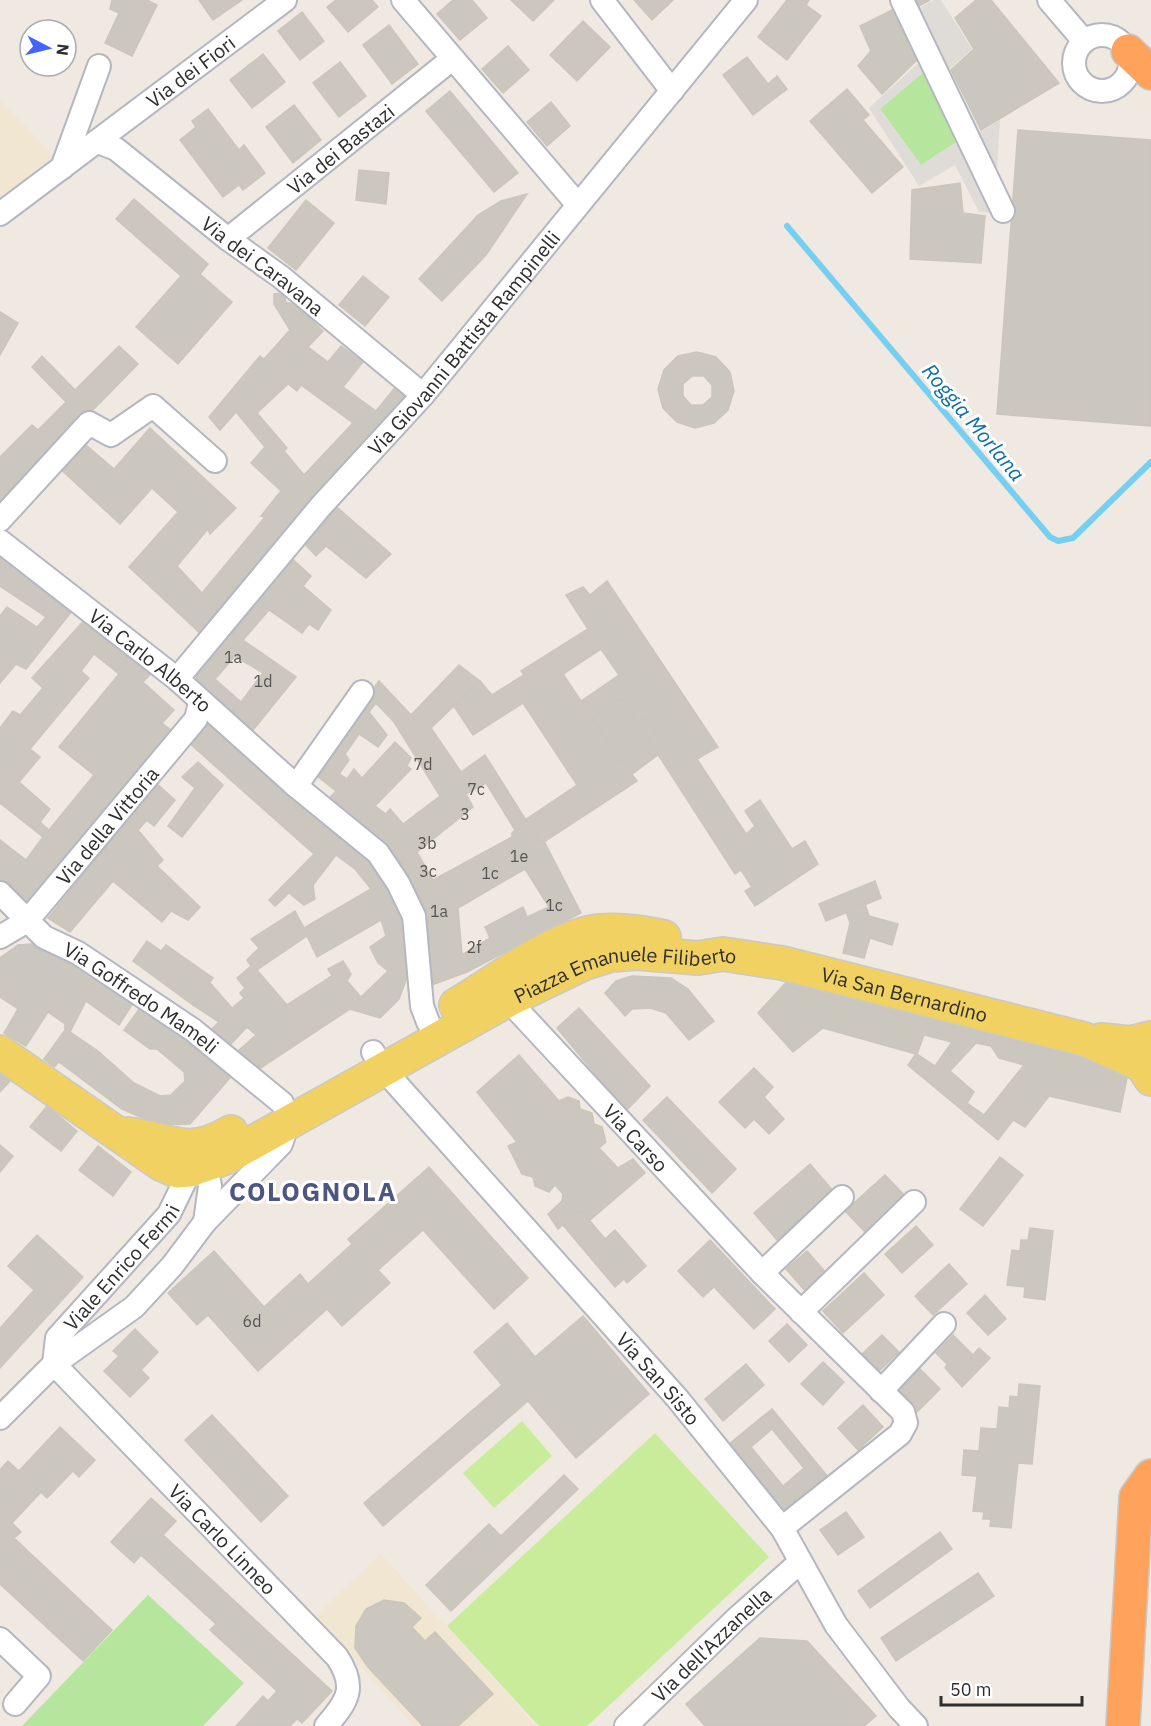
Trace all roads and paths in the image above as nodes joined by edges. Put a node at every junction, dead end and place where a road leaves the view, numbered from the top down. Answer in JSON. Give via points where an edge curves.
{"nodes":[{"id":1,"x":285,"y":0,"type":"edge"},
{"id":2,"x":403,"y":0,"type":"edge"},
{"id":3,"x":602,"y":0,"type":"edge"},
{"id":4,"x":746,"y":0,"type":"edge"},
{"id":5,"x":902,"y":0,"type":"edge"},
{"id":6,"x":1049,"y":0,"type":"edge"},
{"id":7,"x":1084,"y":41,"type":"junction"},
{"id":8,"x":452,"y":59,"type":"junction"},
{"id":9,"x":1139,"y":62,"type":"edge"},
{"id":10,"x":99,"y":66,"type":"dead end"},
{"id":11,"x":672,"y":91,"type":"junction"},
{"id":12,"x":98,"y":142,"type":"junction"},
{"id":13,"x":62,"y":168,"type":"junction"},
{"id":14,"x":578,"y":205,"type":"junction"},
{"id":15,"x":1004,"y":211,"type":"dead end"},
{"id":16,"x":0,"y":214,"type":"edge"},
{"id":17,"x":228,"y":239,"type":"junction"},
{"id":18,"x":423,"y":395,"type":"junction"},
{"id":19,"x":215,"y":461,"type":"dead end"},
{"id":20,"x":0,"y":519,"type":"edge"},
{"id":21,"x":0,"y":542,"type":"edge"},
{"id":22,"x":177,"y":679,"type":"junction"},
{"id":23,"x":362,"y":692,"type":"dead end"},
{"id":24,"x":200,"y":703,"type":"junction"},
{"id":25,"x":296,"y":786,"type":"junction"},
{"id":26,"x":0,"y":893,"type":"edge"},
{"id":27,"x":27,"y":921,"type":"junction"},
{"id":28,"x":0,"y":938,"type":"edge"},
{"id":29,"x":723,"y":954,"type":"junction"},
{"id":30,"x":508,"y":1000,"type":"junction"},
{"id":31,"x":428,"y":1022,"type":"junction"},
{"id":32,"x":1151,"y":1038,"type":"edge"},
{"id":33,"x":1084,"y":1039,"type":"junction"},
{"id":34,"x":0,"y":1052,"type":"edge"},
{"id":35,"x":378,"y":1061,"type":"junction"},
{"id":36,"x":1151,"y":1079,"type":"edge"},
{"id":37,"x":285,"y":1113,"type":"junction"},
{"id":38,"x":200,"y":1160,"type":"junction"},
{"id":39,"x":842,"y":1197,"type":"dead end"},
{"id":40,"x":915,"y":1202,"type":"dead end"},
{"id":41,"x":206,"y":1222,"type":"junction"},
{"id":42,"x":762,"y":1273,"type":"junction"},
{"id":43,"x":801,"y":1312,"type":"junction"},
{"id":44,"x":945,"y":1324,"type":"dead end"},
{"id":45,"x":54,"y":1364,"type":"junction"},
{"id":46,"x":881,"y":1391,"type":"junction"},
{"id":47,"x":0,"y":1418,"type":"edge"},
{"id":48,"x":1151,"y":1476,"type":"edge"},
{"id":49,"x":782,"y":1528,"type":"junction"},
{"id":50,"x":1151,"y":1549,"type":"edge"},
{"id":51,"x":799,"y":1563,"type":"junction"},
{"id":52,"x":1130,"y":1584,"type":"junction"},
{"id":53,"x":1148,"y":1634,"type":"junction"},
{"id":54,"x":0,"y":1639,"type":"edge"},
{"id":55,"x":15,"y":1704,"type":"dead end"},
{"id":56,"x":326,"y":1726,"type":"edge"},
{"id":57,"x":626,"y":1726,"type":"edge"},
{"id":58,"x":916,"y":1726,"type":"edge"},
{"id":59,"x":1123,"y":1726,"type":"edge"},
{"id":60,"x":1143,"y":1726,"type":"edge"}],
"edges":[{"from":1,"to":12,"type":"street","name":"Via dei Fiori"},
{"from":2,"to":8,"type":"street"},
{"from":3,"to":11,"type":"street"},
{"from":4,"to":11,"type":"street","name":"Via Giovanni Battista Rampinelli"},
{"from":5,"to":15,"type":"street"},
{"from":6,"to":7,"type":"street"},
{"from":7,"to":9,"type":"street","via":[[1110,36],[1119,40]]},
{"from":7,"to":9,"type":"street","via":[[1074,58],[1074,68],[1081,82],[1095,91],[1112,89]]},
{"from":8,"to":14,"type":"street"},
{"from":8,"to":17,"type":"street","name":"Via dei Bastazi"},
{"from":10,"to":13,"type":"street"},
{"from":11,"to":14,"type":"street","name":"Via Giovanni Battista Rampinelli"},
{"from":12,"to":13,"type":"street","name":"Via dei Fiori"},
{"from":12,"to":17,"type":"street","name":"Via dei Caravana","via":[[116,149]]},
{"from":13,"to":16,"type":"street","name":"Via dei Fiori"},
{"from":14,"to":18,"type":"street","name":"Via Giovanni Battista Rampinelli"},
{"from":17,"to":18,"type":"street","name":"Via dei Caravana","via":[[281,277]]},
{"from":18,"to":22,"type":"street","name":"Via Giovanni Battista Rampinelli","via":[[321,506]]},
{"from":19,"to":20,"type":"street","via":[[153,406],[111,435],[89,423]]},
{"from":21,"to":22,"type":"street","name":"Via Carlo Alberto"},
{"from":22,"to":24,"type":"street","name":"Via Carlo Alberto"},
{"from":23,"to":25,"type":"street"},
{"from":24,"to":25,"type":"street","name":"Via Carlo Alberto"},
{"from":24,"to":27,"type":"street","name":"Via della Vittoria","via":[[196,719]]},
{"from":25,"to":31,"type":"street","name":"Via Carlo Alberto","via":[[378,853],[398,883],[414,916],[420,987]]},
{"from":26,"to":27,"type":"street","name":"Via Goffredo Mameli"},
{"from":27,"to":28,"type":"street","name":"Via della Vittoria"},
{"from":27,"to":37,"type":"street","name":"Via Goffredo Mameli","via":[[44,937],[78,953],[193,1030]]},
{"from":29,"to":30,"type":"main road","name":"Piazza Emanuele Filiberto","via":[[698,958],[611,955],[585,963]]},
{"from":29,"to":31,"type":"main road","name":"Piazza Emanuele Filiberto","via":[[703,943],[598,931],[552,947]]},
{"from":29,"to":33,"type":"main road","name":"Via San Bernardino","via":[[782,963]]},
{"from":30,"to":35,"type":"main road","name":"Piazza Emanuele Filiberto"},
{"from":30,"to":42,"type":"street","name":"Via Carso"},
{"from":31,"to":35,"type":"main road","name":"Piazza Emanuele Filiberto"},
{"from":32,"to":33,"type":"main road","name":"Via San Bernardino","via":[[1130,1043]]},
{"from":33,"to":36,"type":"main road","name":"Via San Bernardino","via":[[1142,1065]]},
{"from":34,"to":38,"type":"main road","via":[[161,1164],[177,1171]]},
{"from":35,"to":37,"type":"main road","name":"Piazza Emanuele Filiberto"},
{"from":35,"to":49,"type":"street","name":"Via San Sisto","via":[[678,1398]]},
{"from":37,"to":38,"type":"main road","name":"Piazza Emanuele Filiberto","via":[[225,1158]]},
{"from":37,"to":41,"type":"street","name":"Viale Enrico Fermi","via":[[281,1144]]},
{"from":38,"to":41,"type":"street","name":"Viale Enrico Fermi","via":[[210,1186]]},
{"from":38,"to":45,"type":"street","name":"Viale Enrico Fermi","via":[[169,1214],[57,1338]]},
{"from":39,"to":42,"type":"street"},
{"from":40,"to":43,"type":"street"},
{"from":41,"to":45,"type":"street","name":"Viale Enrico Fermi","via":[[134,1307]]},
{"from":42,"to":43,"type":"street","name":"Via Carso"},
{"from":43,"to":46,"type":"street","name":"Via Carso"},
{"from":44,"to":46,"type":"street"},
{"from":45,"to":47,"type":"street","name":"Viale Enrico Fermi"},
{"from":45,"to":56,"type":"street","name":"Via Carlo Linneo","via":[[337,1657],[348,1677],[348,1694]]},
{"from":46,"to":49,"type":"street","name":"Via Carso","via":[[903,1412],[906,1423],[900,1434]]},
{"from":48,"to":52,"type":"highway","via":[[1136,1497]]},
{"from":49,"to":51,"type":"street","name":"Via San Sisto"},
{"from":50,"to":53,"type":"highway"},
{"from":51,"to":57,"type":"street","name":"Via dell'Azzanella"},
{"from":51,"to":58,"type":"street","name":"Via San Sisto","via":[[836,1625]]},
{"from":52,"to":53,"type":"highway"},
{"from":52,"to":59,"type":"highway"},
{"from":53,"to":60,"type":"highway"},
{"from":54,"to":55,"type":"street","via":[[39,1676]]}]}
